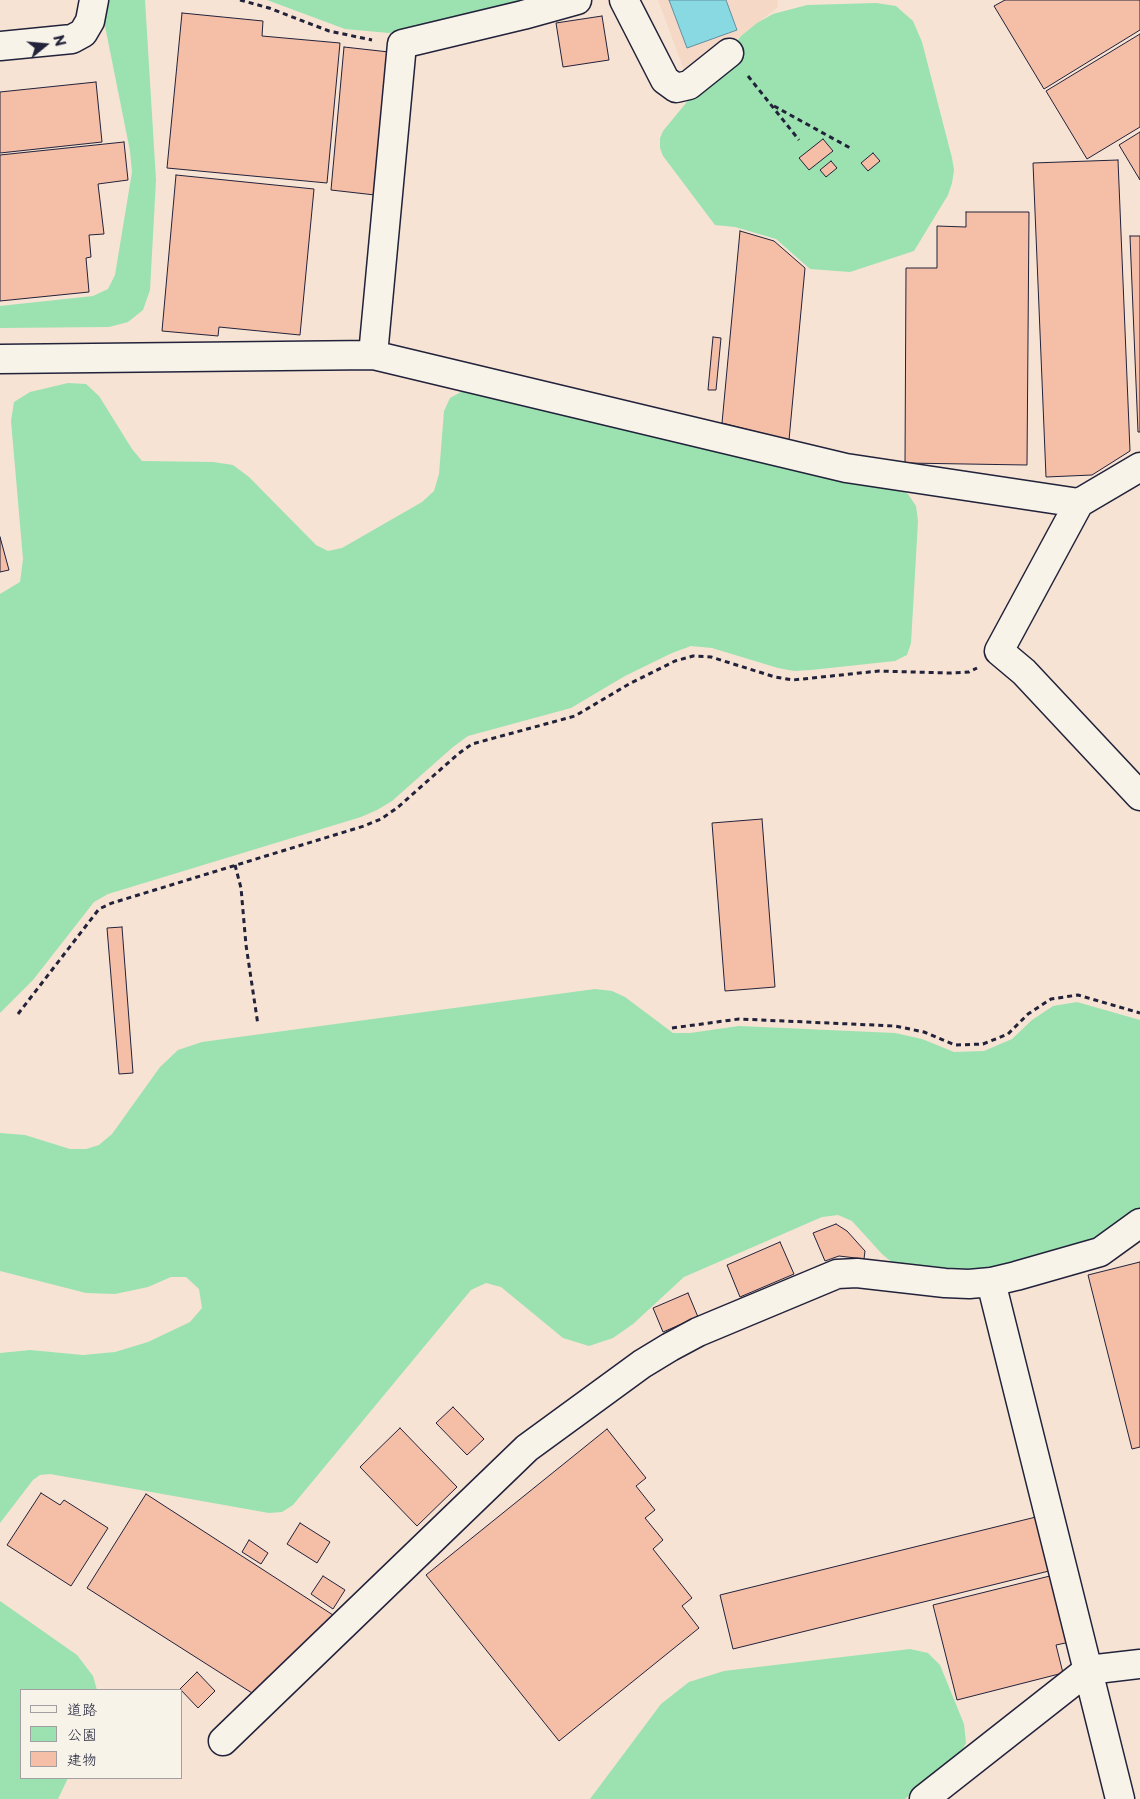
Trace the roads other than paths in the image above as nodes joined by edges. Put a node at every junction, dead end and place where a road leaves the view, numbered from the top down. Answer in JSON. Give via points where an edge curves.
{"nodes":[{"id":1,"x":94,"y":0,"type":"edge"},
{"id":2,"x":576,"y":0,"type":"edge"},
{"id":3,"x":624,"y":0,"type":"edge"},
{"id":4,"x":0,"y":46,"type":"edge"},
{"id":5,"x":729,"y":53,"type":"road end"},
{"id":6,"x":373,"y":355,"type":"junction"},
{"id":7,"x":0,"y":359,"type":"edge"},
{"id":8,"x":1140,"y":467,"type":"edge"},
{"id":9,"x":1080,"y":503,"type":"junction"},
{"id":10,"x":1140,"y":796,"type":"edge"},
{"id":11,"x":1140,"y":1223,"type":"edge"},
{"id":12,"x":991,"y":1282,"type":"junction"},
{"id":13,"x":1140,"y":1664,"type":"edge"},
{"id":14,"x":1088,"y":1670,"type":"junction"},
{"id":15,"x":223,"y":1741,"type":"dead end"},
{"id":16,"x":924,"y":1799,"type":"edge"},
{"id":17,"x":1120,"y":1799,"type":"edge"}],
"edges":[{"from":1,"to":4,"type":"street","via":[[84,32],[72,39]]},
{"from":2,"to":6,"type":"street","via":[[402,44]]},
{"from":3,"to":5,"type":"street","via":[[665,80],[676,88],[689,85]]},
{"from":6,"to":7,"type":"street"},
{"from":6,"to":9,"type":"street","via":[[846,468]]},
{"from":8,"to":9,"type":"street"},
{"from":9,"to":10,"type":"street","via":[[999,651],[1024,672]]},
{"from":11,"to":12,"type":"street","via":[[1100,1252]]},
{"from":12,"to":14,"type":"street"},
{"from":12,"to":15,"type":"street","via":[[945,1283],[858,1273],[838,1274],[670,1347],[527,1448]]},
{"from":13,"to":14,"type":"street"},
{"from":14,"to":16,"type":"street"},
{"from":14,"to":17,"type":"street"}]}
